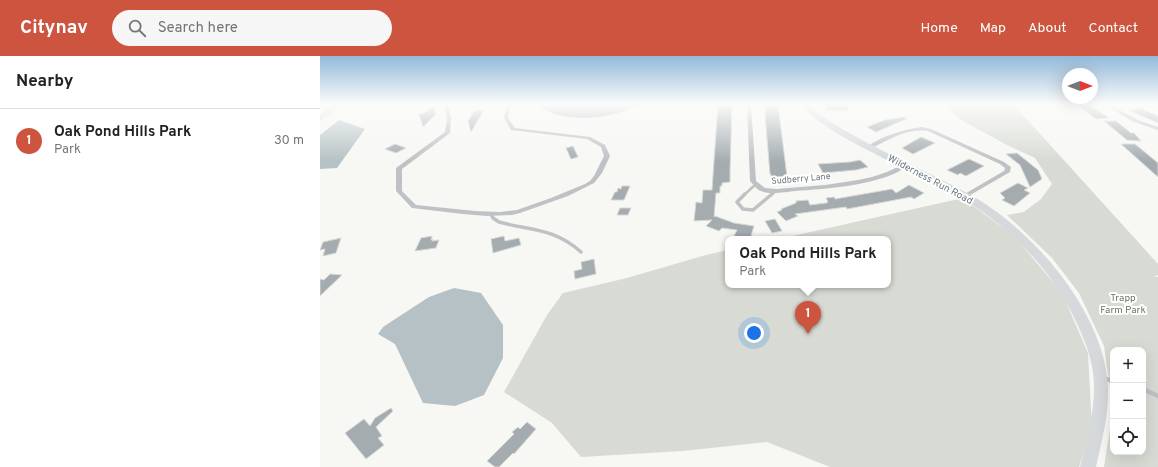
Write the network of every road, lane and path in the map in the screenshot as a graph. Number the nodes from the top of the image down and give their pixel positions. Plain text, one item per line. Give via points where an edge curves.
1 (448, 123) edge
2 (509, 123) edge
3 (750, 123) edge
4 (827, 123) edge
5 (1142, 123) edge
6 (1158, 129) edge
7 (870, 147) junction
8 (904, 166) junction
9 (756, 184) junction
10 (776, 192) junction
11 (965, 196) junction
12 (491, 214) junction
13 (581, 252) dead end
14 (1100, 377) junction
15 (1110, 380) edge
16 (1146, 390) edge
17 (1158, 396) edge
18 (1088, 467) edge

1 - 12 street via 447,133 399,168 399,191 414,207
2 - 12 street via 513,129 588,138 603,146 607,156 591,183 558,198 513,213
3 - 9 street via 752,181
4 - 7 street, Wilderness Run Road
5 - 6 street
7 - 8 street, Wilderness Run Road
7 - 11 street via 913,129 922,128 1008,167 1007,172
8 - 10 street, Sudberry Lane via 866,182
8 - 11 street, Wilderness Run Road
9 - 10 street, Sudberry Lane via 763,190
9 - 10 lane via 737,202 743,209 753,210
11 - 14 street, Wilderness Run Road via 1007,225 1042,258 1073,301 1095,349
12 - 13 lane via 502,223 553,233 565,238
14 - 15 lane
14 - 18 street, Wilderness Run Road via 1099,423
16 - 17 lane

